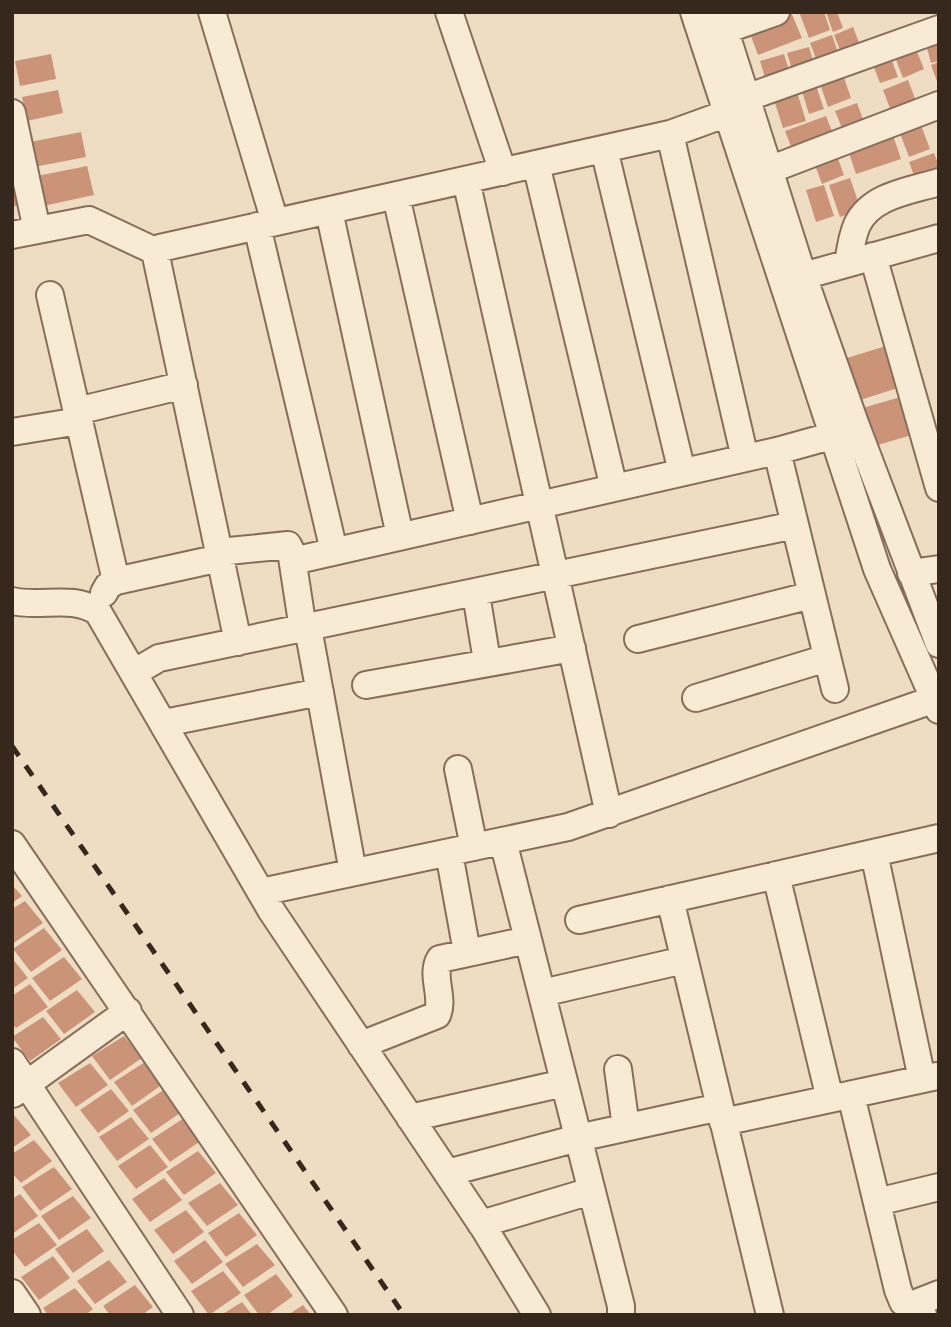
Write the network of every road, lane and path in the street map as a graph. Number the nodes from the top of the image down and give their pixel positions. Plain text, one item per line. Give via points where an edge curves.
1 (212, 12) edge
2 (449, 12) edge
3 (694, 12) edge
4 (776, 12) edge
5 (722, 21) edge
6 (939, 29) edge
7 (732, 103) junction
8 (939, 105) edge
9 (12, 113) edge
10 (670, 134) junction
11 (604, 149) junction
12 (536, 164) junction
13 (769, 170) junction
14 (503, 172) junction
15 (466, 180) junction
16 (939, 182) edge
17 (396, 196) junction
18 (329, 211) junction
19 (266, 224) junction
20 (24, 233) edge
21 (939, 238) edge
22 (157, 252) junction
23 (873, 256) junction
24 (848, 263) junction
25 (803, 276) junction
26 (50, 295) dead end
27 (184, 385) junction
28 (78, 416) junction
29 (12, 432) edge
30 (831, 436) junction
31 (777, 451) junction
32 (745, 458) junction
33 (682, 472) junction
34 (937, 477) edge
35 (614, 488) junction
36 (541, 505) junction
37 (470, 520) junction
38 (795, 526) junction
39 (400, 536) junction
40 (334, 551) junction
41 (219, 555) junction
42 (293, 561) junction
43 (939, 569) edge
44 (911, 573) junction
45 (556, 577) junction
46 (116, 581) junction
47 (475, 593) junction
48 (812, 595) junction
49 (12, 601) edge
50 (94, 609) junction
51 (305, 628) junction
52 (638, 639) dead end
53 (238, 642) junction
54 (939, 644) edge
55 (572, 648) junction
56 (827, 658) junction
57 (487, 662) junction
58 (135, 672) junction
59 (366, 685) dead end
60 (835, 689) dead end
61 (320, 692) junction
62 (936, 696) edge
63 (696, 698) dead end
64 (164, 723) junction
65 (458, 769) dead end
66 (609, 814) junction
67 (939, 838) edge
68 (503, 841) junction
69 (12, 844) edge
70 (461, 850) junction
71 (874, 853) junction
72 (353, 872) junction
73 (776, 875) junction
74 (261, 892) junction
75 (670, 900) junction
76 (579, 920) dead end
77 (528, 940) junction
78 (467, 952) junction
79 (684, 960) junction
80 (542, 993) junction
81 (128, 1011) junction
82 (361, 1045) junction
83 (12, 1062) edge
84 (618, 1069) dead end
85 (930, 1077) edge
86 (564, 1083) junction
87 (20, 1089) edge
88 (840, 1097) junction
89 (722, 1114) junction
90 (410, 1118) junction
91 (626, 1127) junction
92 (578, 1138) junction
93 (447, 1173) junction
94 (939, 1187) edge
95 (591, 1191) junction
96 (877, 1202) junction
97 (481, 1224) junction
98 (12, 1293) edge
99 (939, 1294) edge
100 (917, 1310) edge
101 (27, 1315) edge
102 (180, 1315) edge
103 (334, 1315) edge
104 (537, 1315) edge
105 (621, 1315) edge
106 (770, 1315) edge

1 - 19 street
2 - 14 street
3 - 7 street
4 - 5 street
5 - 7 street
6 - 7 street
7 - 10 street
7 - 13 street
7 - 30 street
8 - 13 street
9 - 20 street
10 - 11 street
10 - 32 street
11 - 12 street
11 - 33 street
12 - 14 street
12 - 35 street
13 - 25 street
14 - 15 street
15 - 17 street
15 - 36 street
16 - 24 street via 881,200 865,213 856,226
17 - 18 street
17 - 37 street
18 - 19 street
18 - 39 street
19 - 22 street via 165,246
19 - 40 street
20 - 22 street via 89,220
21 - 23 street
22 - 27 street
23 - 24 street
23 - 34 street
24 - 25 street
25 - 44 street
26 - 28 street
27 - 28 street
27 - 41 street
28 - 29 street
28 - 46 street
30 - 31 street
30 - 62 street via 877,569
31 - 32 street
31 - 38 street
32 - 33 street
33 - 35 street
35 - 36 street
36 - 37 street
36 - 45 street
37 - 39 street
38 - 45 street
38 - 48 street
39 - 40 street
40 - 42 street
41 - 42 street via 284,544
41 - 46 street
41 - 53 street
42 - 51 street
43 - 44 street
44 - 54 street
45 - 47 street
45 - 55 street
46 - 50 street
47 - 51 street
47 - 57 street
48 - 52 street
48 - 56 street
49 - 50 street via 76,602
50 - 58 street
51 - 53 street
51 - 61 street
53 - 58 street via 159,658
55 - 57 street
55 - 66 street
56 - 60 street
56 - 63 street
57 - 59 street
58 - 64 street
61 - 64 street
61 - 72 street
62 - 66 street
64 - 74 street
65 - 70 street
66 - 68 street
67 - 71 street
68 - 70 street
68 - 77 street
69 - 81 street
70 - 72 street
70 - 78 street
71 - 73 street
71 - 85 street
72 - 74 street
73 - 75 street
73 - 88 street
74 - 82 street
75 - 76 street
75 - 79 street
77 - 78 street
77 - 80 street
78 - 82 street via 437,962 437,1015
79 - 80 street
79 - 89 street
80 - 86 street
81 - 87 street
81 - 103 street
82 - 90 street
83 - 87 street
84 - 91 street
85 - 88 street
86 - 90 street
86 - 92 street
87 - 102 street
88 - 89 street
88 - 96 street
89 - 91 street
89 - 106 street
90 - 93 street
91 - 92 street
92 - 93 street
92 - 95 street
93 - 97 street
94 - 96 street
95 - 97 street
95 - 105 street
96 - 100 street via 898,1290 903,1302
97 - 104 street
98 - 101 street
99 - 100 street

